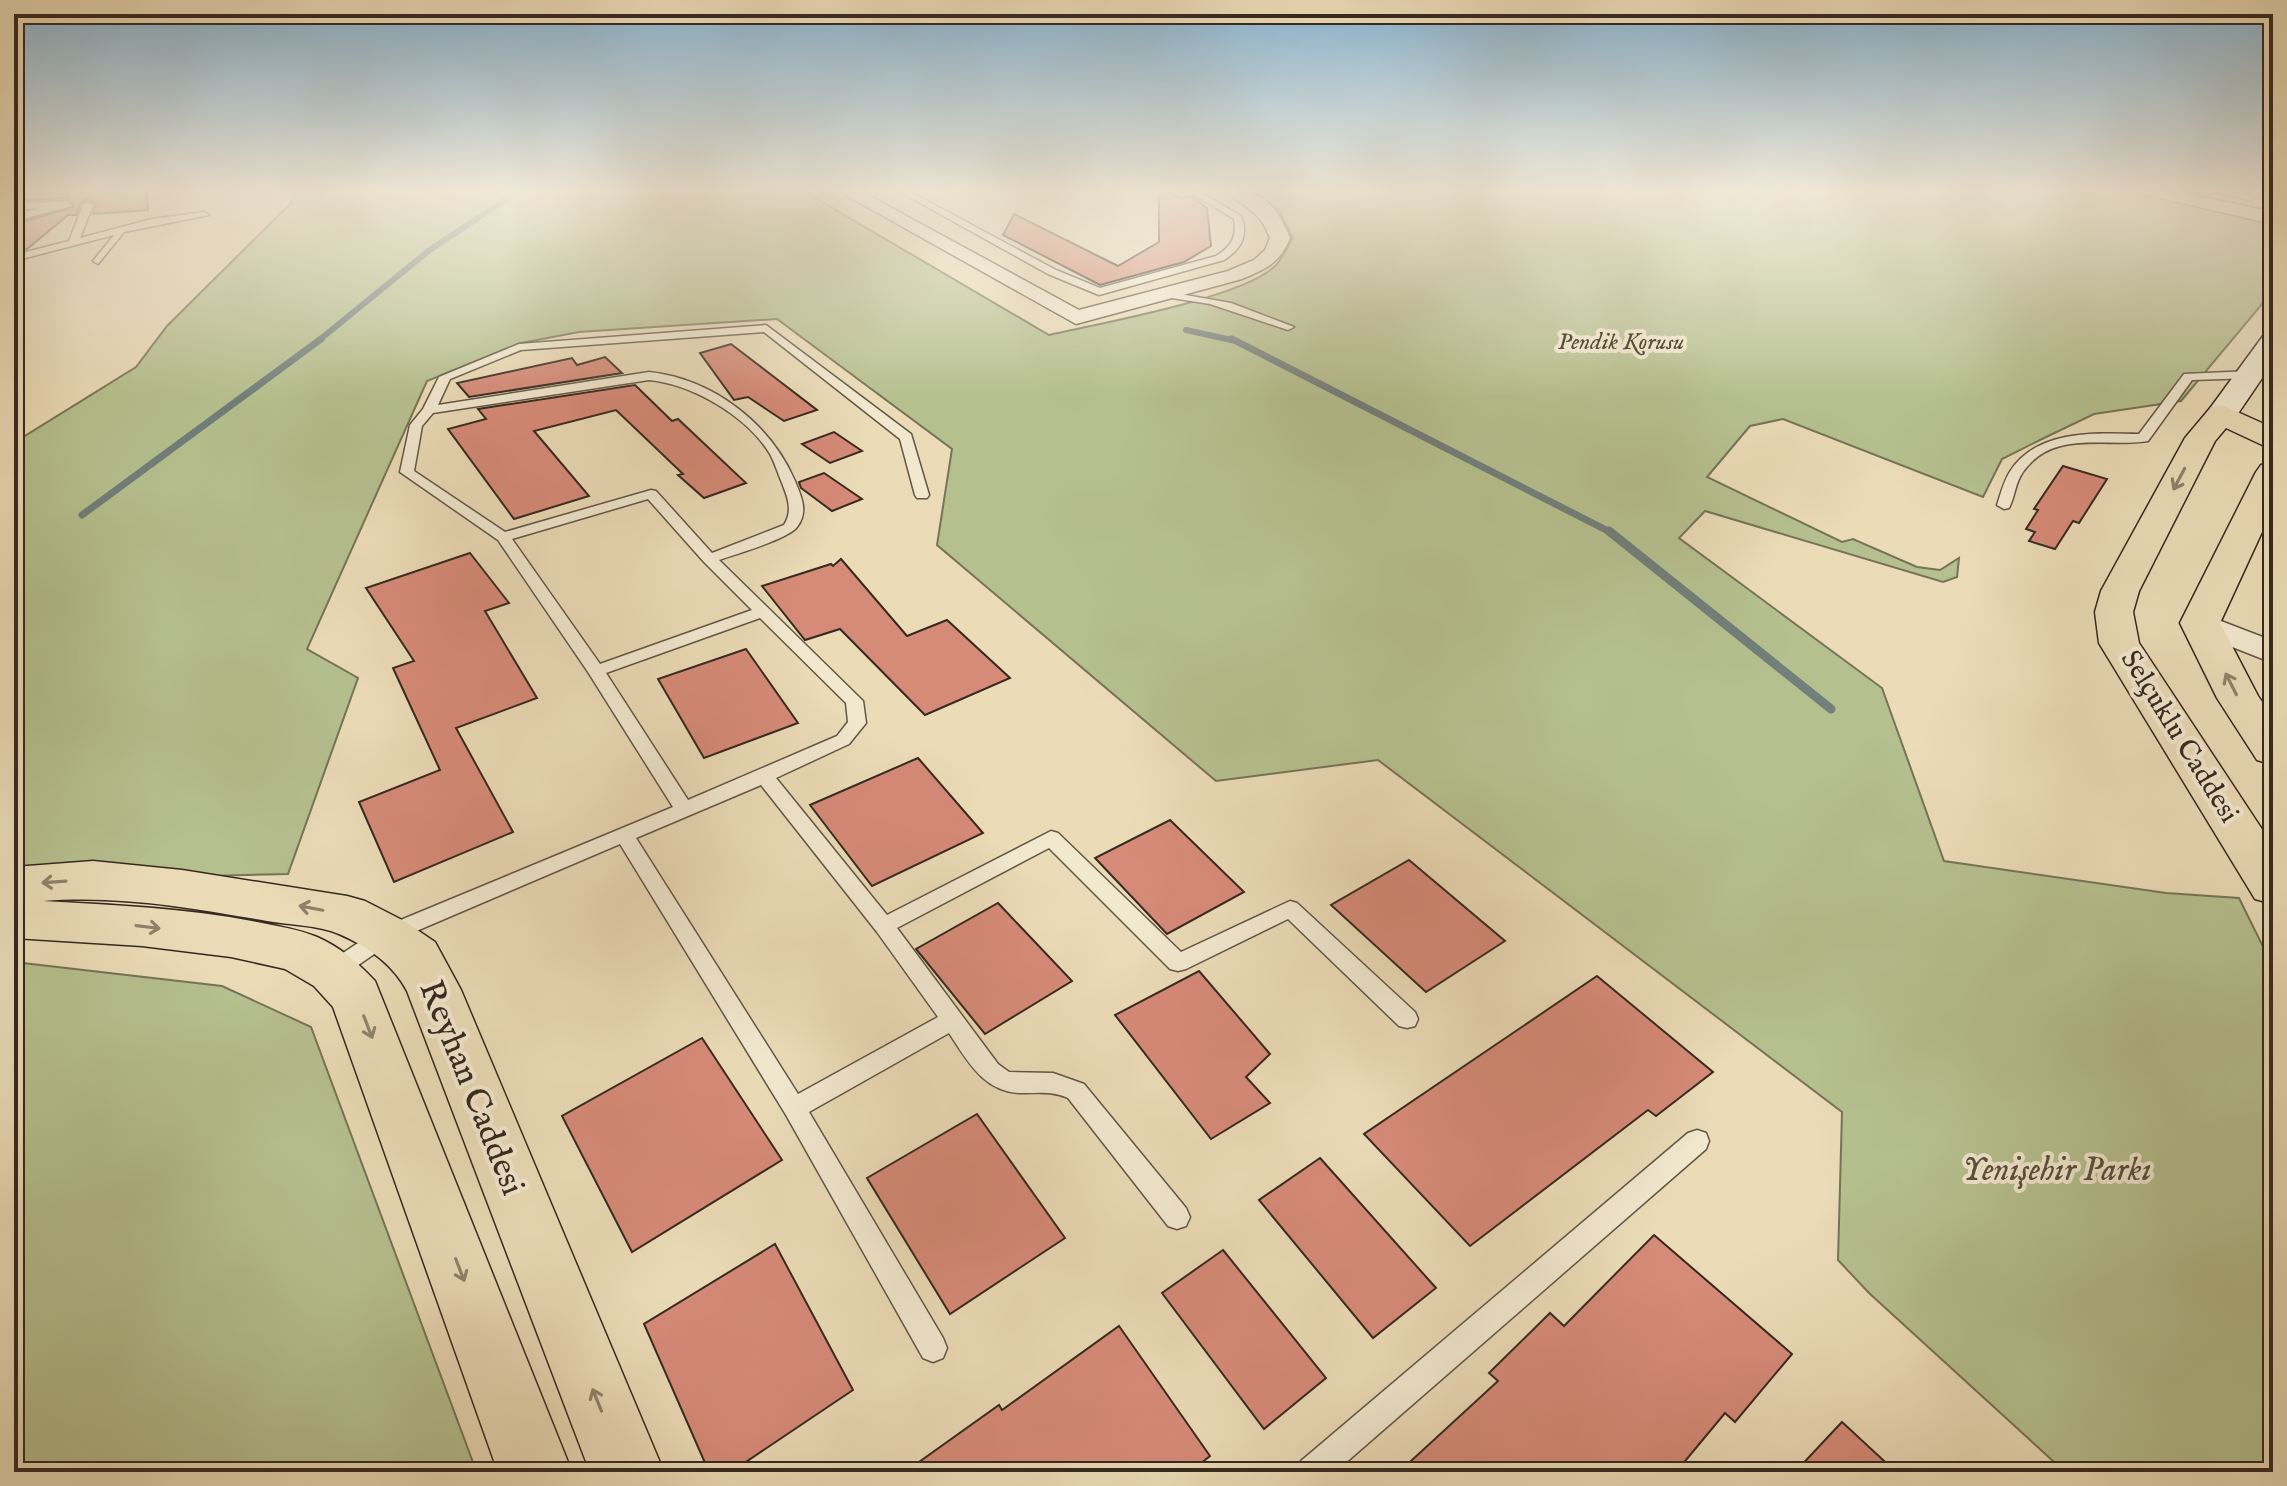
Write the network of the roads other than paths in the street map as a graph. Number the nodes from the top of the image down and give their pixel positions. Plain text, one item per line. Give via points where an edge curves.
1 (100, 258) edge
2 (970, 258) edge
3 (1027, 258) edge
4 (1219, 258) edge
5 (1268, 258) edge
6 (98, 261) dead end
7 (1222, 278) junction
8 (1163, 294) junction
9 (2273, 342) edge
10 (2250, 375) junction
11 (429, 410) junction
12 (2222, 414) junction
13 (2273, 423) edge
14 (2273, 440) edge
15 (2272, 480) edge
16 (922, 495) dead end
17 (2004, 505) dead end
18 (503, 537) junction
19 (709, 559) junction
20 (763, 612) junction
21 (2200, 623) junction
22 (2273, 653) edge
23 (596, 671) junction
24 (2273, 750) edge
25 (764, 776) junction
26 (684, 809) junction
27 (624, 835) junction
28 (14, 885) edge
29 (2273, 886) edge
30 (14, 919) edge
31 (884, 926) junction
32 (386, 935) junction
33 (333, 971) junction
34 (1407, 1019) dead end
35 (953, 1020) junction
36 (794, 1108) junction
37 (1697, 1141) dead end
38 (1177, 1217) dead end
39 (933, 1348) dead end
40 (535, 1472) edge
41 (627, 1472) edge
42 (1312, 1472) edge

1 - 6 lane
2 - 8 street via 1076,317
3 - 4 lane via 1099,292
5 - 7 street
7 - 8 street
7 - 8 lane via 1228,290 1288,327 1227,303
9 - 10 main road, Selçuklu Caddesi
10 - 12 main road, Selçuklu Caddesi
10 - 17 lane via 2188,377 2143,438 2070,437 2038,453 2017,471
11 - 16 lane via 445,377 519,347 766,328 906,437
11 - 18 lane via 416,425 407,472
11 - 19 lane via 649,376 695,387 771,446 797,511 789,528
12 - 13 main road
12 - 14 main road
12 -> 29 main road, Selçuklu Caddesi via 2201,438 2120,591 2114,612 2119,643
15 - 21 main road
18 - 19 lane via 651,494
18 - 23 lane
19 - 20 lane
20 - 23 lane
20 - 25 lane via 854,701 857,723 843,740
21 - 22 street
24 -> 21 main road via 2238,698
23 - 26 lane
25 - 26 lane
25 - 31 lane
26 - 27 lane
27 - 32 lane
27 - 36 lane
32 -> 28 main road, Reyhan Caddesi via 347,915 182,888 93,879
30 -> 33 main road via 231,937 298,951
31 - 34 lane via 1051,838 1178,963 1290,909
31 - 35 lane
32 - 33 lane
41 -> 32 main road, Reyhan Caddesi via 434,990 416,957
33 -> 40 main road via 356,996
35 - 36 lane
35 - 38 lane via 997,1077 1015,1083 1055,1081 1076,1091
36 - 39 lane
37 - 42 lane

